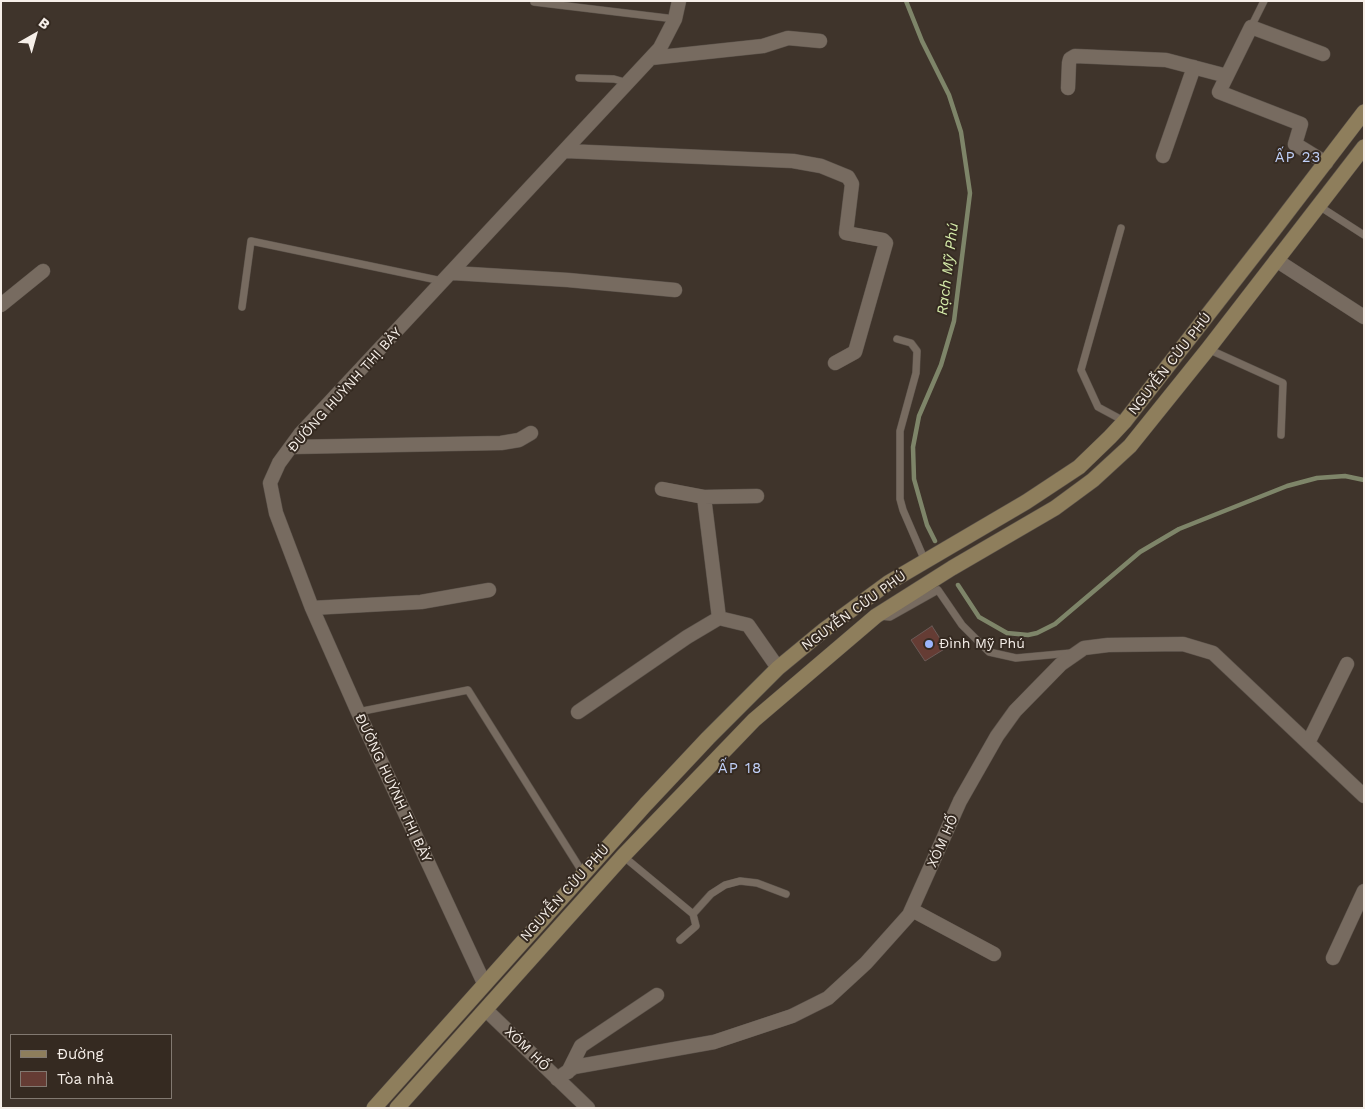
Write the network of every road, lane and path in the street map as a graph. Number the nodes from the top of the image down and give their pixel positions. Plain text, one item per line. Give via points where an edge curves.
1 (679, 1) edge
2 (1264, 1) edge
3 (534, 2) edge
4 (675, 19) junction
5 (1251, 27) junction
6 (820, 41) dead end
7 (1323, 54) dead end
8 (651, 58) junction
9 (1194, 67) junction
10 (1227, 76) junction
11 (579, 78) dead end
12 (628, 83) junction
13 (1068, 88) dead end
14 (1364, 112) edge
15 (1364, 147) edge
16 (566, 151) junction
17 (1163, 156) dead end
18 (1326, 163) junction
19 (1319, 206) junction
20 (1121, 228) dead end
21 (1364, 235) edge
22 (1276, 260) junction
23 (43, 272) dead end
24 (449, 277) junction
25 (675, 290) dead end
26 (1, 305) edge
27 (242, 307) dead end
28 (1364, 317) edge
29 (897, 339) dead end
30 (1208, 349) junction
31 (835, 363) dead end
32 (1125, 421) junction
33 (531, 433) dead end
34 (1281, 435) dead end
35 (291, 447) junction
36 (662, 489) dead end
37 (756, 496) dead end
38 (704, 497) junction
39 (925, 562) junction
40 (489, 590) dead end
41 (312, 608) junction
42 (876, 616) junction
43 (719, 618) junction
44 (1075, 653) junction
45 (1347, 664) dead end
46 (778, 668) junction
47 (358, 712) junction
48 (578, 712) dead end
49 (1308, 742) junction
50 (1364, 796) edge
51 (623, 856) junction
52 (583, 873) junction
53 (1364, 891) edge
54 (786, 894) dead end
55 (912, 910) junction
56 (693, 914) junction
57 (680, 940) dead end
58 (994, 954) dead end
59 (1333, 958) dead end
60 (484, 983) junction
61 (657, 995) dead end
62 (486, 1010) junction
63 (562, 1075) junction
64 (374, 1108) edge
65 (397, 1108) edge
66 (588, 1108) edge

1 - 4 street, ĐƯỜNG HUỲNH THỊ BẢY
2 - 5 lane
3 - 4 lane
4 - 8 street, ĐƯỜNG HUỲNH THỊ BẢY via 669,35
5 - 7 street
5 - 10 street
6 - 8 street via 788,38 762,46
8 - 12 street, ĐƯỜNG HUỲNH THỊ BẢY
9 - 10 street
9 - 13 street via 1166,60 1075,56 1070,58
9 - 17 street
10 - 18 street via 1219,92 1301,124 1295,144
11 - 12 lane via 614,79
12 - 16 street, ĐƯỜNG HUỲNH THỊ BẢY
14 - 18 main road, NGUYỄN CỬU PHÚ
15 - 19 main road, NGUYỄN CỬU PHÚ
16 - 24 street, ĐƯỜNG HUỲNH THỊ BẢY
16 - 31 street via 793,161 821,166 848,177 852,184 846,233 886,243 855,352
18 - 32 main road, NGUYỄN CỬU PHÚ
19 - 21 lane
19 - 22 main road, NGUYỄN CỬU PHÚ
20 - 32 lane via 1081,370 1098,406
22 - 28 street
22 - 30 main road, NGUYỄN CỬU PHÚ
23 - 26 street
24 - 25 street via 568,280
24 - 27 lane via 251,241
24 - 35 street, ĐƯỜNG HUỲNH THỊ BẢY
29 - 39 lane via 911,343 917,352 916,373 900,432 900,499
30 - 34 lane via 1283,383
30 - 42 main road, NGUYỄN CỬU PHÚ via 1130,446 1093,480 1055,508
32 - 39 main road, NGUYỄN CỬU PHÚ via 1079,467
33 - 35 street via 519,440 501,443
35 - 41 street, ĐƯỜNG HUỲNH THỊ BẢY via 270,483 276,513
36 - 38 street
37 - 38 street
38 - 43 street
39 - 46 main road, NGUYỄN CỬU PHÚ via 880,589
40 - 41 street via 421,602
41 - 47 street, ĐƯỜNG HUỲNH THỊ BẢY
42 - 44 lane via 890,617 938,590 962,625 989,652 1016,658
42 - 51 main road, NGUYỄN CỬU PHÚ via 754,720
43 - 46 street via 748,624
43 - 48 street
44 - 49 street, XÓM HỐ via 1089,647 1108,645 1173,644 1213,653
44 - 55 street, XÓM HỐ via 1015,711 997,736 960,801
45 - 49 street
46 - 52 main road, NGUYỄN CỬU PHÚ
47 - 52 lane via 468,690
47 - 60 street, ĐƯỜNG HUỲNH THỊ BẢY
49 - 50 street, XÓM HỐ
51 - 56 lane
51 - 62 main road, NGUYỄN CỬU PHÚ
52 - 60 main road, NGUYỄN CỬU PHÚ
53 - 59 street
54 - 56 lane via 757,883 740,881 711,894
55 - 58 street
55 - 63 street, XÓM HỐ via 866,963 828,998 792,1016 714,1042 574,1067
56 - 57 lane via 696,926
60 - 62 main road
60 - 64 main road, NGUYỄN CỬU PHÚ
61 - 63 street via 581,1046
62 - 63 street, XÓM HỐ
62 - 65 main road, NGUYỄN CỬU PHÚ
63 - 66 street

